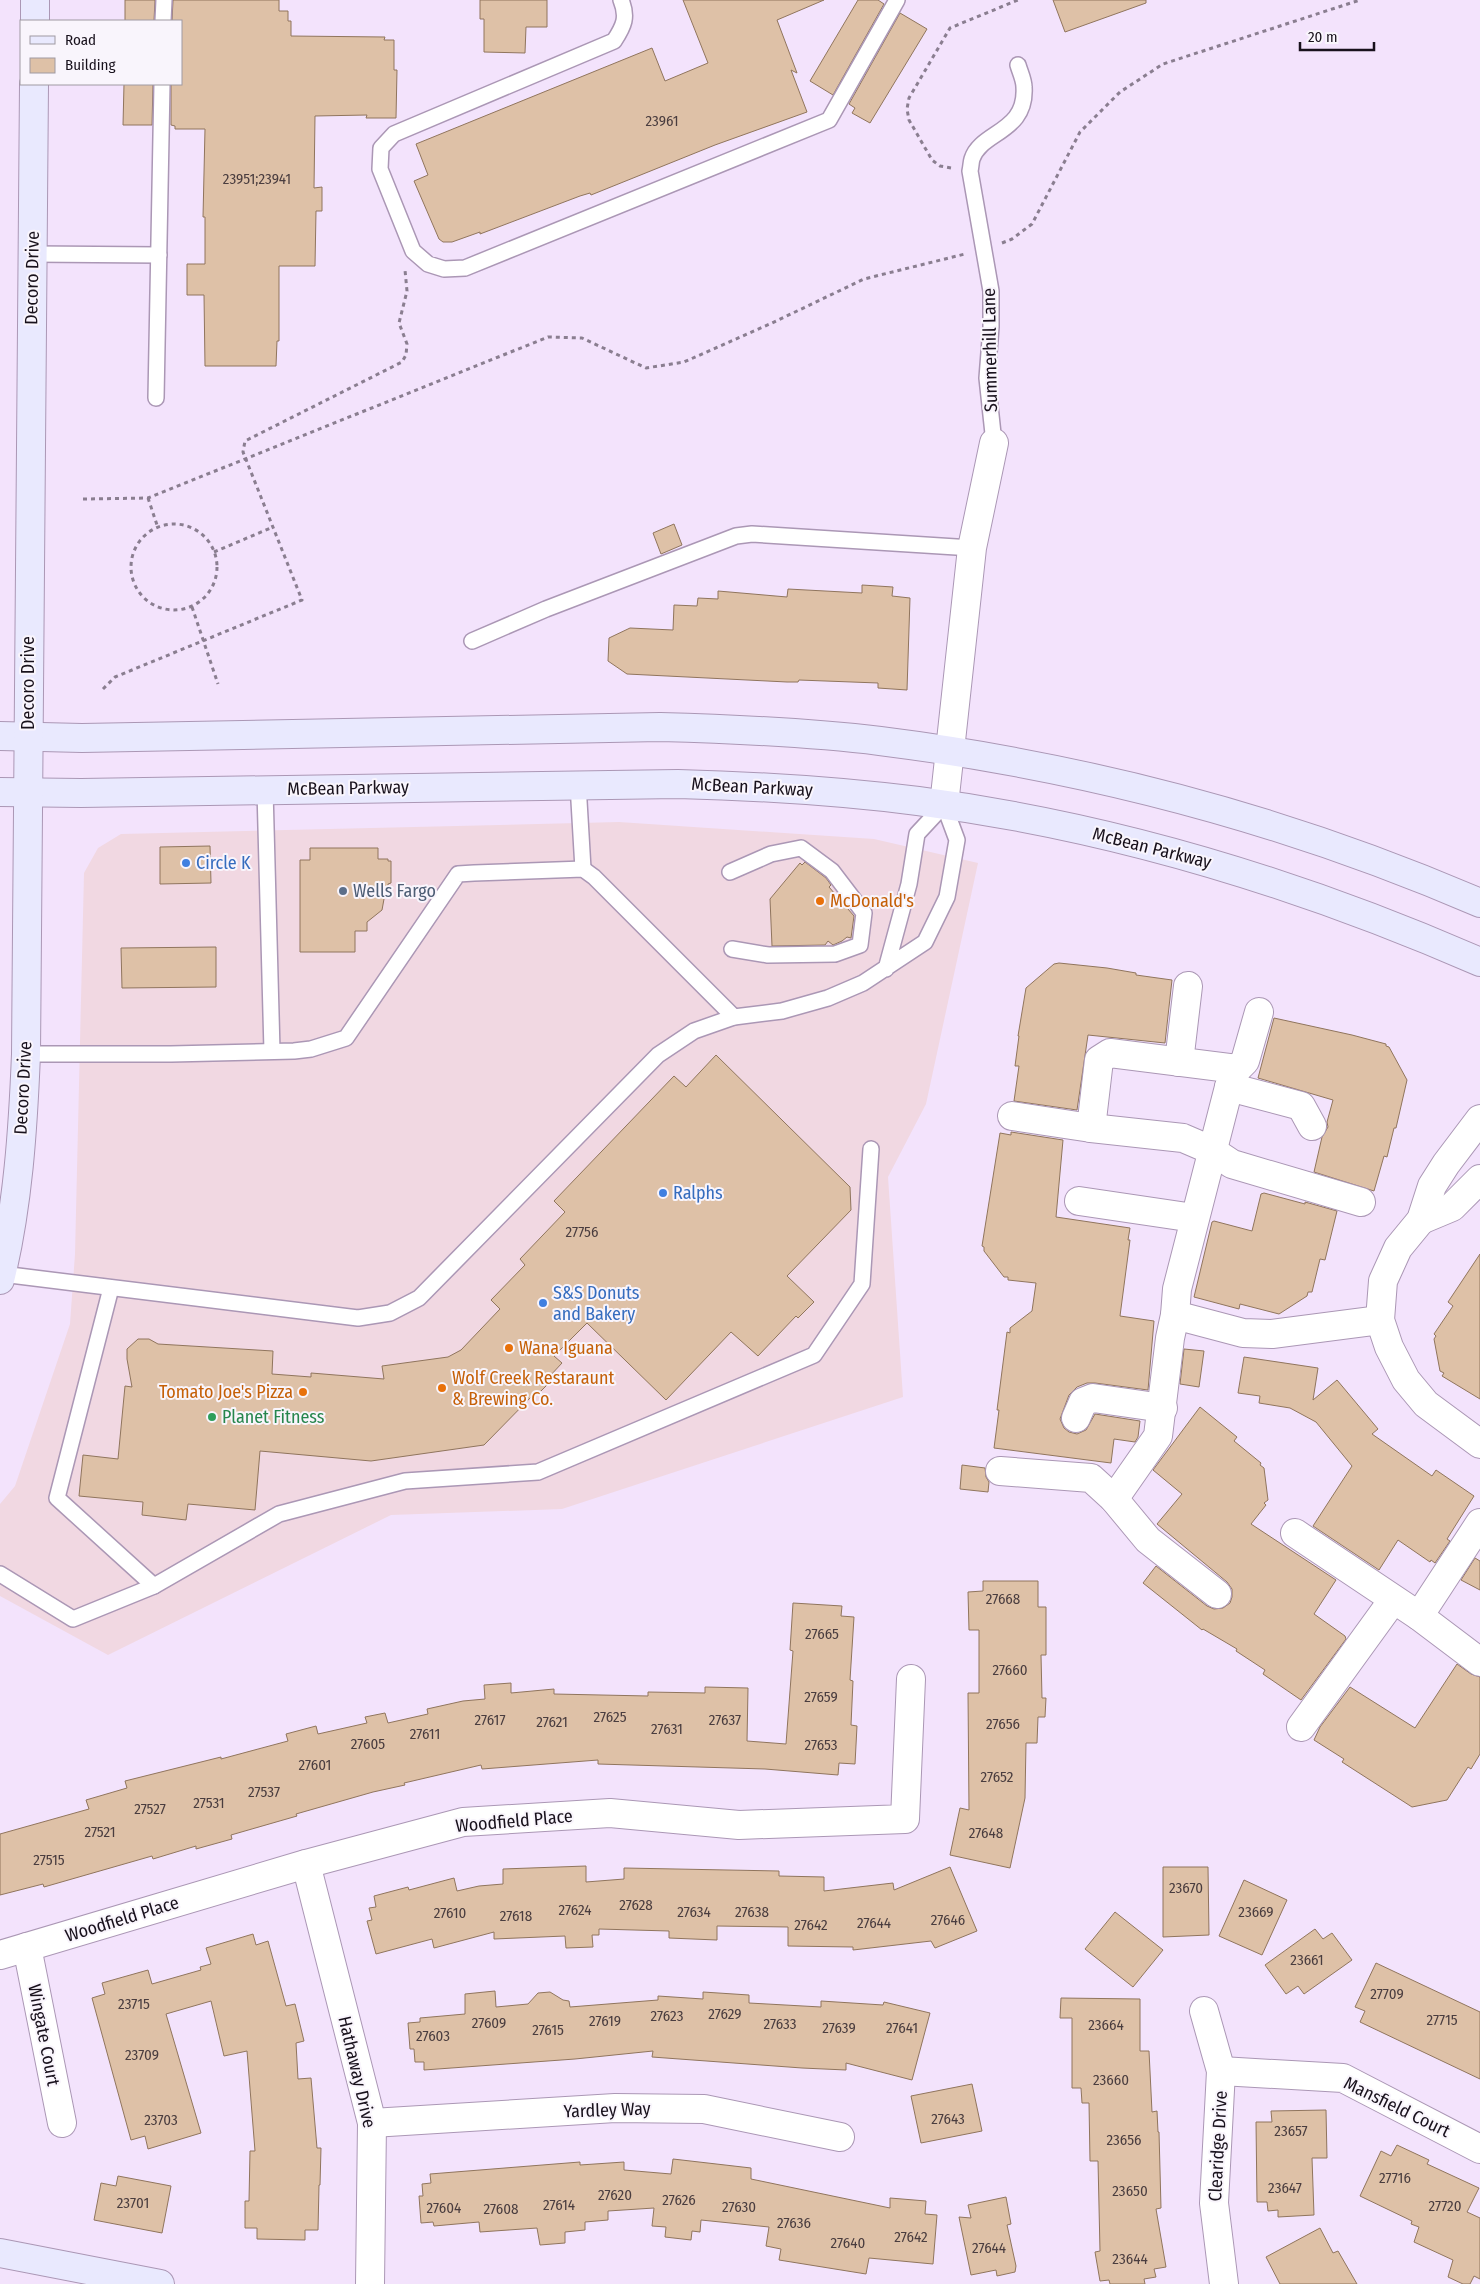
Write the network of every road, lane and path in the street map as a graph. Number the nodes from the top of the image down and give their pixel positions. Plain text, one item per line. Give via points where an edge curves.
1 (35, 0) edge
2 (164, 0) edge
3 (621, 0) edge
4 (897, 0) edge
5 (1018, 0) edge
6 (1360, 0) edge
7 (35, 20) edge
8 (163, 20) edge
9 (1018, 65) dead end
10 (34, 85) edge
11 (162, 85) edge
12 (970, 171) junction
13 (984, 249) junction
14 (413, 251) junction
15 (32, 254) junction
16 (159, 255) junction
17 (156, 398) dead end
18 (994, 443) joint
19 (246, 461) junction
20 (148, 498) junction
21 (83, 499) dead end
22 (273, 527) junction
23 (158, 528) junction
24 (972, 548) junction
25 (214, 552) junction
26 (192, 607) junction
27 (205, 641) junction
28 (472, 641) dead end
29 (218, 684) dead end
30 (102, 689) dead end
31 (0, 736) edge
32 (28, 736) junction
33 (950, 750) junction
34 (578, 784) junction
35 (265, 790) junction
36 (0, 792) edge
37 (29, 792) junction
38 (944, 805) junction
39 (583, 869) junction
40 (730, 872) dead end
41 (1480, 903) edge
42 (732, 949) dead end
43 (1480, 962) edge
44 (886, 969) junction
45 (1188, 986) dead end
46 (1259, 1012) dead end
47 (734, 1017) junction
48 (272, 1051) junction
49 (26, 1054) junction
50 (1179, 1062) junction
51 (1233, 1078) junction
52 (1012, 1116) dead end
53 (1480, 1120) edge
54 (1312, 1126) dead end
55 (1091, 1128) junction
56 (871, 1149) dead end
57 (1212, 1150) junction
58 (1480, 1179) edge
59 (1079, 1201) dead end
60 (1360, 1202) dead end
61 (1194, 1218) junction
62 (1421, 1220) junction
63 (1, 1277) edge
64 (111, 1288) junction
65 (1175, 1315) junction
66 (1380, 1320) junction
67 (1163, 1408) junction
68 (1076, 1418) dead end
69 (1480, 1444) edge
70 (1000, 1471) dead end
71 (1114, 1500) junction
72 (1480, 1523) edge
73 (1294, 1533) dead end
74 (0, 1574) edge
75 (154, 1586) junction
76 (1217, 1594) dead end
77 (1393, 1600) junction
78 (1419, 1616) junction
79 (1480, 1662) edge
80 (911, 1679) dead end
81 (1301, 1727) dead end
82 (306, 1864) junction
83 (27, 1947) junction
84 (0, 1955) edge
85 (1204, 2010) dead end
86 (1221, 2071) junction
87 (372, 2122) junction
88 (62, 2123) dead end
89 (840, 2137) dead end
90 (1480, 2149) edge
91 (1, 2255) edge
92 (160, 2284) edge
93 (370, 2284) edge
94 (1224, 2284) edge

1 - 7 main road
2 - 8 lane
3 - 14 lane via 625,10 624,26 614,41 394,134 382,148 380,169
4 - 14 lane via 829,120 465,268 436,267
5 - 12 path via 950,28 909,98 909,120 932,160 940,166
6 - 13 path via 1163,64 1120,92 1080,132 1032,224 1012,239
9 - 12 lane via 1024,87 1022,107 1011,124 978,150
10 - 15 main road, Decoro Drive
11 - 16 lane
12 - 13 lane, Summerhill Lane
13 - 18 lane, Summerhill Lane via 991,290 987,378
13 - 19 path via 864,279 684,362 646,368 582,338 548,337
14 - 19 path via 405,268 407,291 400,323 407,344 402,362 245,441 243,452
15 - 16 lane
15 - 32 main road, Decoro Drive
16 - 17 lane
18 - 24 street, Summerhill Lane
19 - 20 path
19 - 22 path
20 - 21 path
20 - 23 path
22 - 25 path
22 - 27 path via 302,600
23 - 25 path via 171,524 197,531
23 - 26 path via 147,534 133,557 135,584 152,604 171,610
24 - 28 lane via 752,534 736,536
24 - 33 street, Summerhill Lane
25 - 26 path via 216,578 211,590
26 - 27 path
27 - 29 path
27 - 30 path via 115,677
31 - 32 main road
32 - 33 main road via 82,738 660,727 806,734
32 - 37 main road, Decoro Drive
33 - 38 street, Summerhill Lane
33 - 41 main road via 1098,778 1199,803 1360,855
34 - 35 main road, McBean Parkway
34 - 38 main road, McBean Parkway via 759,786
34 - 39 lane
35 - 37 main road, McBean Parkway
35 - 48 lane
36 - 37 main road, McBean Parkway
37 - 49 main road, Decoro Drive
38 - 43 main road, McBean Parkway via 1056,825 1198,859 1345,907
38 - 44 lane via 916,834 909,884
38 - 44 lane via 957,840 947,897 925,942
39 - 47 lane
39 - 48 lane via 458,874 346,1038 311,1049
40 - 42 lane via 771,854 801,848 832,871 864,914 860,945 835,954 768,955
44 - 47 lane via 828,998 782,1012
45 - 50 street
46 - 51 street via 1245,1061
47 - 64 lane via 694,1030 658,1055 419,1298 390,1313 358,1318
48 - 49 lane
49 - 63 main road, Decoro Drive via 16,1192
50 - 51 street
50 - 55 street via 1110,1053 1099,1060
51 - 54 street via 1300,1106
51 - 57 street
52 - 55 street
53 - 62 street via 1432,1186
55 - 57 street via 1183,1138
56 - 75 lane via 862,1284 814,1355 538,1472 405,1481 279,1514
57 - 60 street via 1232,1164
57 - 61 street
58 - 62 street via 1452,1207
59 - 61 street
61 - 65 street via 1176,1289
62 - 66 street via 1398,1248 1383,1281
63 - 64 lane
64 - 75 lane via 56,1498
65 - 66 street via 1243,1332 1272,1334
65 - 67 street
66 - 69 street via 1406,1380 1426,1404
67 - 68 street via 1093,1398 1083,1402
67 - 71 street via 1158,1436
70 - 71 street via 1091,1478
71 - 76 street via 1148,1540
72 - 78 street
73 - 77 street
74 - 75 lane via 74,1619
77 - 78 street
77 - 81 street
78 - 79 street
80 - 82 street, Woodfield Place via 905,1820 739,1825 610,1813 463,1822
82 - 83 street, Woodfield Place
82 - 87 street, Hathaway Drive
83 - 84 street, Woodfield Place
83 - 88 street, Wingate Court
85 - 86 street, Clearidge Drive
86 - 90 street, Mansfield Court via 1343,2078
86 - 94 street, Clearidge Drive via 1214,2202
87 - 89 street, Yardley Way via 615,2108 704,2109
87 - 93 street, Hathaway Drive
91 - 92 main road

